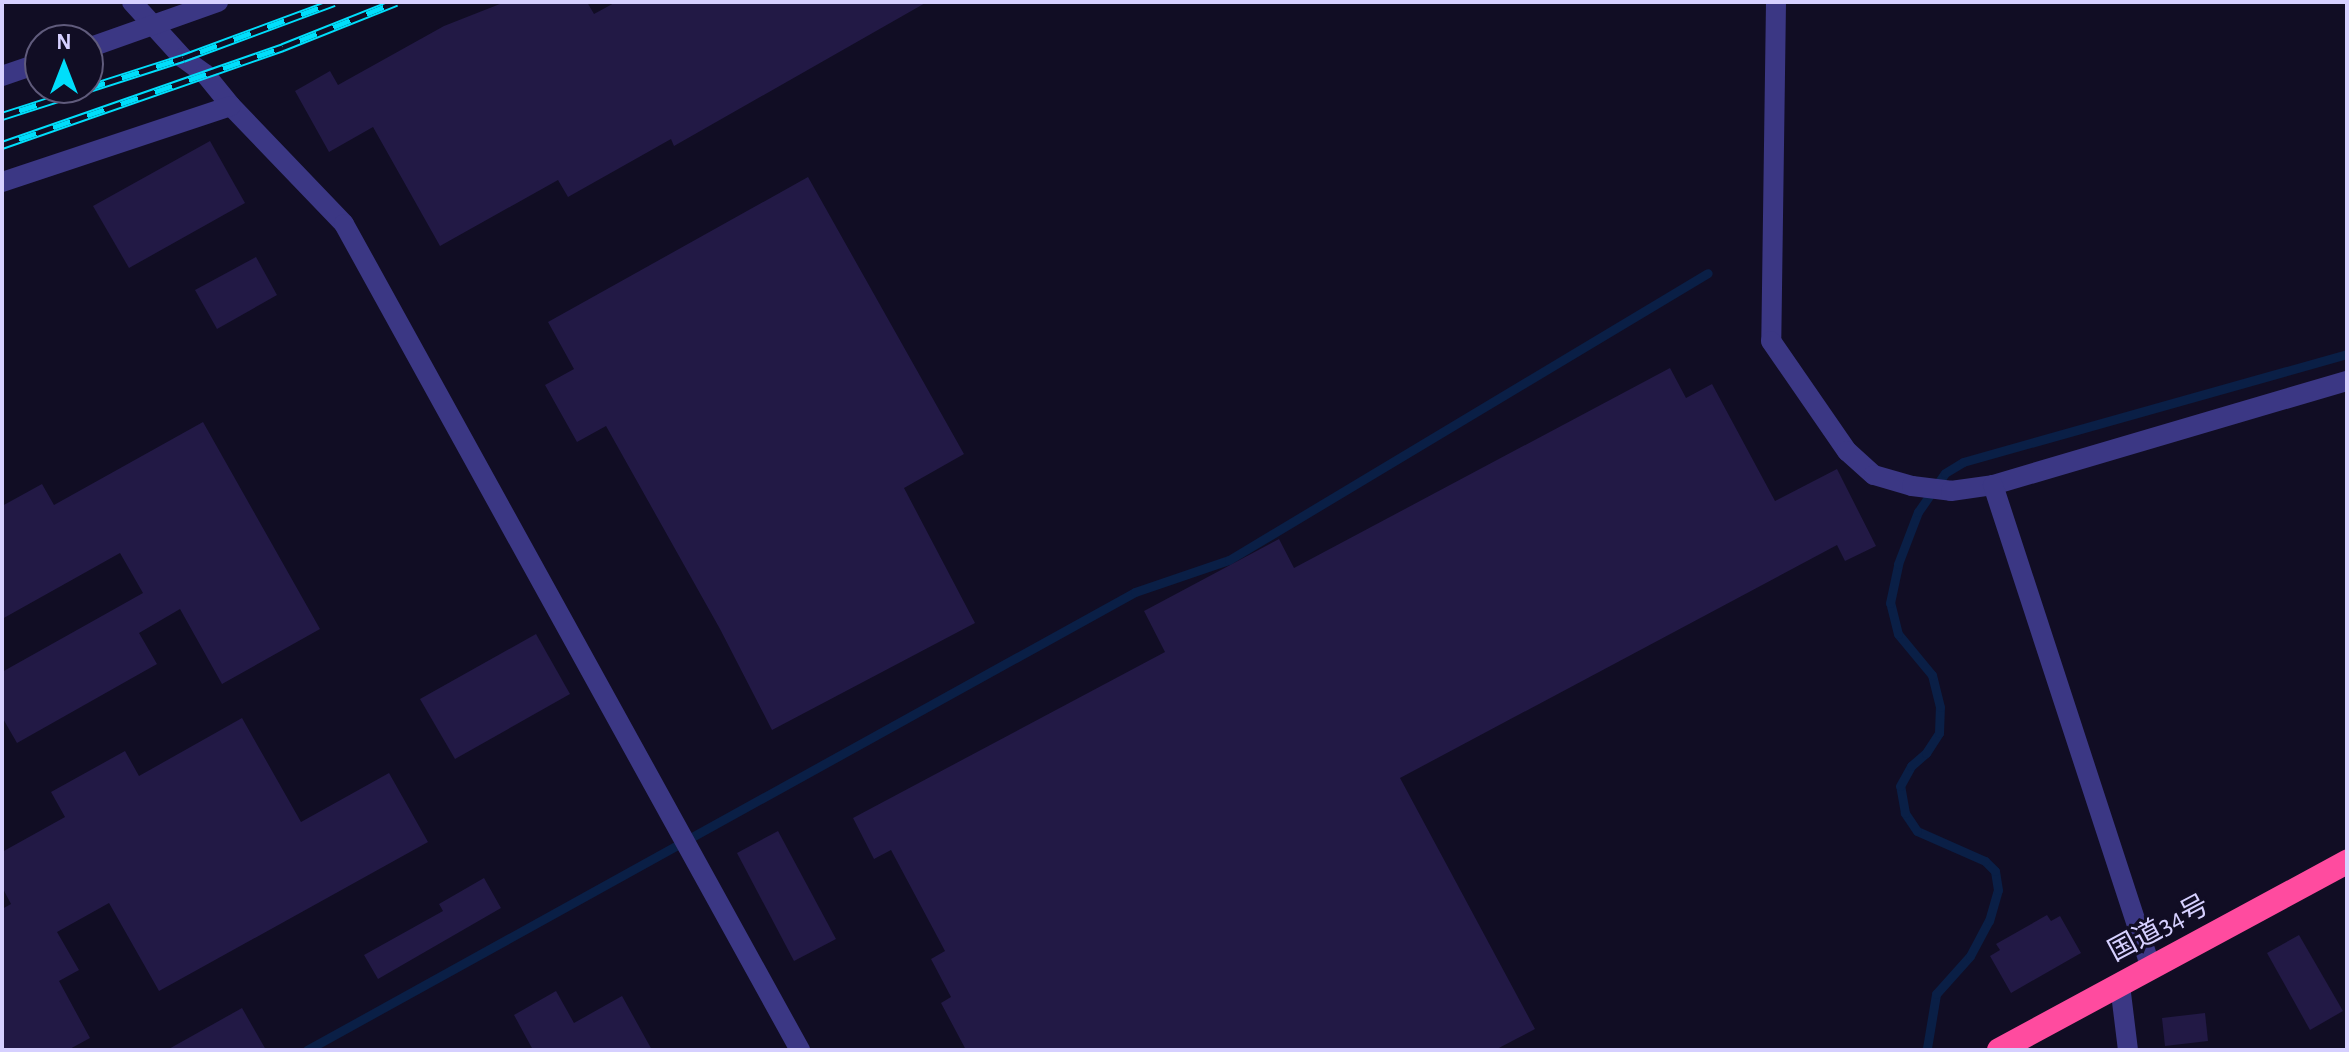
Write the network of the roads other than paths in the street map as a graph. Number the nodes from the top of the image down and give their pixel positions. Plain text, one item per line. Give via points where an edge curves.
1 (132, 2) edge
2 (218, 2) edge
3 (1776, 2) edge
4 (155, 26) junction
5 (104, 43) edge
6 (24, 68) edge
7 (2, 76) edge
8 (231, 106) junction
9 (2, 182) edge
10 (2347, 381) edge
11 (1993, 485) junction
12 (2347, 862) edge
13 (2151, 968) junction
14 (2120, 985) junction
15 (2007, 1048) edge
16 (800, 1050) edge
17 (2128, 1050) edge

1 - 4 street
2 - 4 street
3 - 11 street via 1771,341 1847,451 1874,475 1951,491
4 - 5 street
4 - 8 street
6 - 7 street
8 - 9 street
8 - 16 street via 344,224
10 - 11 street
11 - 13 street
12 - 13 highway, 国道34号
13 - 14 highway, 国道34号
14 - 15 highway, 国道34号
14 - 17 street

